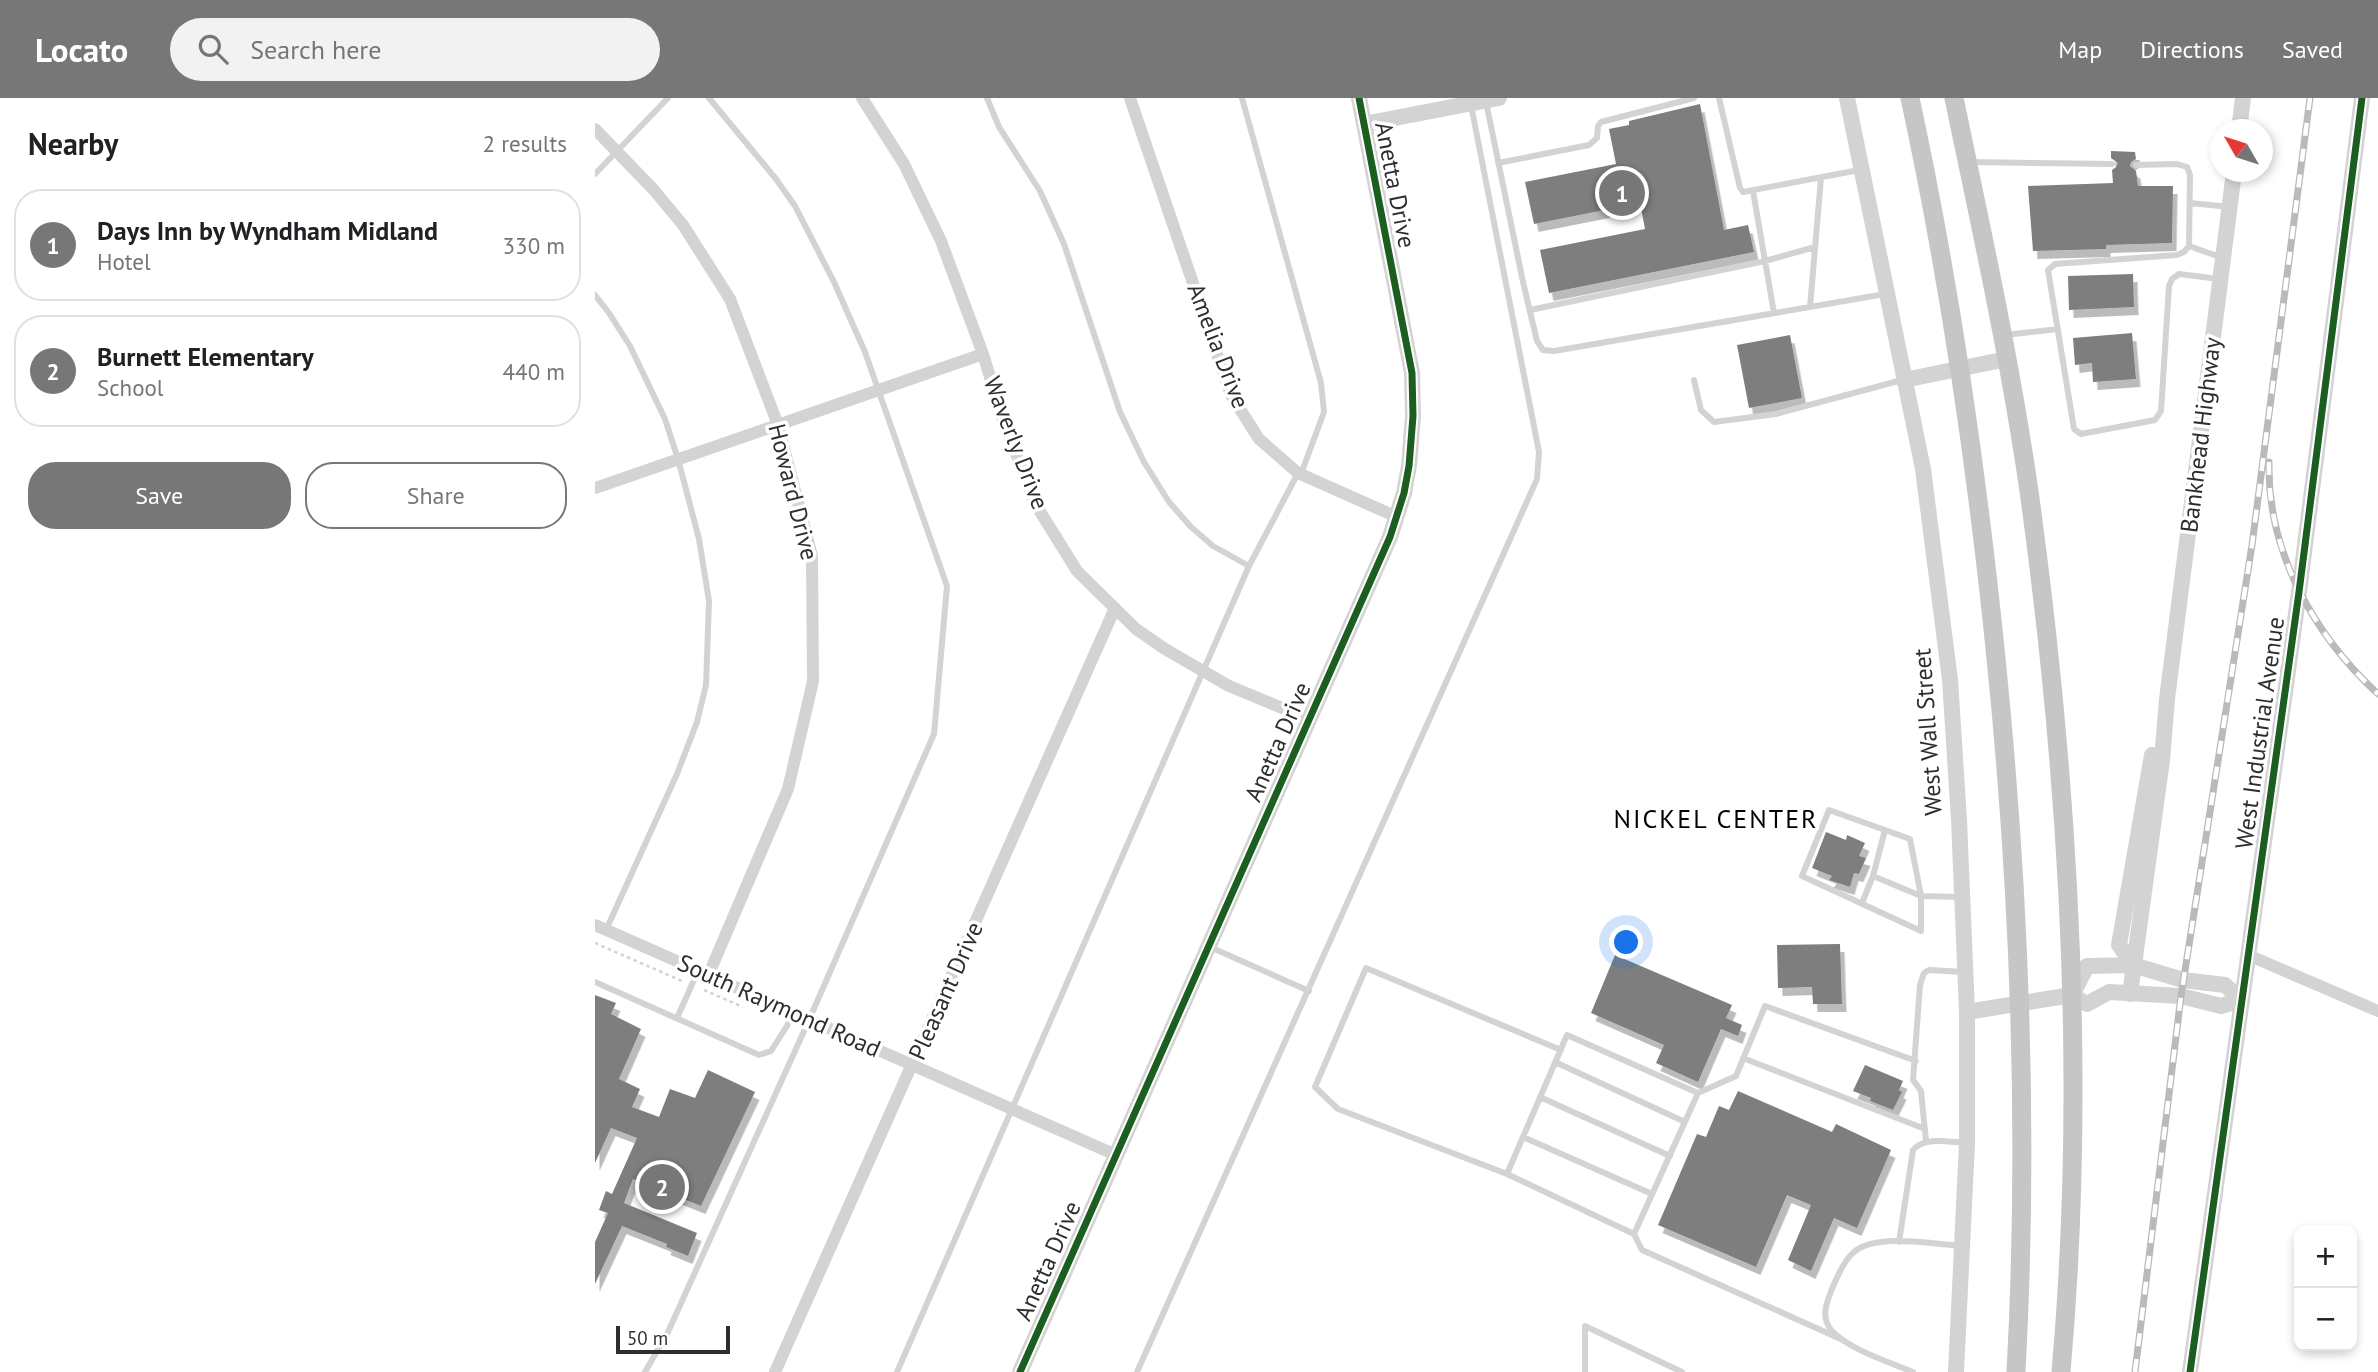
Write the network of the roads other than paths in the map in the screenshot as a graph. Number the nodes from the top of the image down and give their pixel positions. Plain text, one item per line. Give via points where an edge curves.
1 (668, 98) edge
2 (709, 98) edge
3 (862, 98) edge
4 (987, 98) edge
5 (1130, 98) edge
6 (1242, 98) edge
7 (1359, 98) edge
8 (1694, 98) edge
9 (1719, 98) edge
10 (1847, 98) edge
11 (1910, 98) edge
12 (1954, 98) edge
13 (2243, 98) edge
14 (2362, 98) edge
15 (1481, 100) edge
16 (2240, 119) edge
17 (1364, 124) junction
18 (595, 129) edge
19 (617, 151) junction
20 (1967, 162) junction
21 (1498, 163) junction
22 (2112, 164) dead end
23 (2136, 164) dead end
24 (1861, 170) junction
25 (595, 174) edge
26 (1821, 178) junction
27 (2233, 182) edge
28 (1753, 191) junction
29 (2190, 203) junction
30 (2230, 207) junction
31 (2189, 246) junction
32 (1815, 247) junction
33 (2223, 258) junction
34 (1765, 261) junction
35 (2220, 280) junction
36 (1887, 294) junction
37 (595, 295) edge
38 (1810, 307) junction
39 (1530, 310) junction
40 (1774, 313) junction
41 (2058, 329) junction
42 (2003, 336) junction
43 (983, 354) junction
44 (2007, 359) junction
45 (1961, 368) junction
46 (1694, 380) dead end
47 (1904, 380) junction
48 (878, 390) junction
49 (778, 425) junction
50 (678, 459) junction
51 (1300, 473) junction
52 (595, 488) edge
53 (1397, 517) junction
54 (1249, 566) junction
55 (1115, 608) junction
56 (1203, 671) junction
57 (1309, 719) junction
58 (1885, 830) junction
59 (1873, 876) junction
60 (1921, 895) junction
61 (1963, 898) junction
62 (1862, 903) junction
63 (601, 928) edge
64 (1208, 946) junction
65 (2248, 955) junction
66 (2133, 965) junction
67 (1966, 972) junction
68 (703, 973) junction
69 (595, 982) edge
70 (1309, 990) junction
71 (2130, 994) junction
72 (2071, 995) junction
73 (2241, 1000) junction
74 (2021, 1003) junction
75 (2378, 1011) edge
76 (792, 1012) junction
77 (1967, 1012) junction
78 (677, 1018) junction
79 (809, 1020) junction
80 (1560, 1050) junction
81 (1744, 1058) junction
82 (1916, 1061) junction
83 (1555, 1062) junction
84 (913, 1065) junction
85 (1698, 1093) junction
86 (1540, 1097) junction
87 (1013, 1109) junction
88 (1685, 1122) junction
89 (1925, 1129) junction
90 (1523, 1137) junction
91 (1926, 1141) junction
92 (1967, 1143) junction
93 (1116, 1155) junction
94 (1670, 1156) junction
95 (1507, 1174) junction
96 (1652, 1194) junction
97 (1634, 1234) junction
98 (1899, 1242) junction
99 (1962, 1246) junction
100 (1843, 1340) junction
101 (645, 1372) edge
102 (775, 1372) edge
103 (897, 1372) edge
104 (1020, 1372) edge
105 (1137, 1372) edge
106 (1585, 1372) edge
107 (1682, 1372) edge
108 (1913, 1372) edge
109 (1956, 1372) edge
110 (2016, 1372) edge
111 (2061, 1372) edge
112 (2190, 1372) edge

1 - 19 lane
2 - 48 lane via 795,206 834,282
3 - 43 street, Waverly Drive via 904,164 936,230
4 - 54 lane via 1064,244 1120,412 1144,462 1191,527
5 - 51 street, Amelia Drive via 1231,395 1259,439
6 - 51 lane via 1321,383 1324,412
7 - 17 street, Anetta Drive
8 - 21 lane via 1601,122 1597,138 1589,145
9 - 28 lane via 1740,188
10 - 24 street, West Wall Street
11 - 45 main road
12 - 20 main road
13 - 16 street
14 - 65 street, West Industrial Avenue
15 - 17 street
15 - 21 lane
15 - 70 lane via 1539,452 1537,479
17 - 53 street, Anetta Drive via 1412,373 1412,447
18 - 19 street, Howard Drive
19 - 25 lane
19 - 49 street, Howard Drive via 683,225 730,299
20 - 22 lane
20 - 42 main road
21 - 39 lane
23 - 29 lane via 2187,167
24 - 26 lane
24 - 36 street, West Wall Street
26 - 28 lane
26 - 32 lane
27 - 30 street, Bankhead Highway
28 - 34 lane
29 - 30 lane
29 - 31 lane
30 - 33 street, Bankhead Highway
31 - 33 lane
31 - 41 lane via 2176,255 2055,264 2048,270
32 - 34 lane
32 - 38 lane
33 - 35 street, Bankhead Highway
34 - 39 lane
34 - 40 lane
35 - 41 lane via 2179,274 2172,279 2161,411 2155,420 2081,434 2074,429
35 - 66 street, Bankhead Highway
36 - 38 lane
36 - 47 street, West Wall Street
37 - 50 lane via 630,346 665,419
38 - 40 lane
39 - 40 lane via 1537,341 1543,350 1553,351
41 - 42 lane
42 - 44 main road
43 - 48 street
43 - 55 street, Waverly Drive via 1036,505 1077,570
44 - 45 street
44 - 72 main road via 2029,491 2059,748
45 - 47 street
45 - 74 main road via 1983,526 2006,755
46 - 47 lane via 1700,410 1714,422 1776,414
47 - 61 street, West Wall Street via 1923,469 1950,680
48 - 49 street
48 - 79 lane via 947,586 934,734
49 - 50 street
49 - 68 street, Howard Drive via 812,556 813,681 788,789
50 - 52 street
50 - 63 lane via 699,538 709,601 706,685 677,774
51 - 53 street, Amelia Drive
51 - 54 lane
53 - 57 street, Anetta Drive
54 - 56 lane
55 - 56 street, Waverly Drive via 1136,629
55 - 84 street, Pleasant Drive
56 - 57 street, Waverly Drive via 1229,687
56 - 87 lane
57 - 64 street, Anetta Drive
58 - 59 lane
58 - 60 lane via 1910,839
58 - 62 lane via 1829,810 1802,876
59 - 60 lane
59 - 62 lane
60 - 61 lane
60 - 62 lane via 1921,931
61 - 67 street, West Wall Street
63 - 68 street, South Raymond Road
64 - 70 lane
64 - 93 street, Anetta Drive
65 - 73 street, West Industrial Avenue
65 - 75 street
66 - 71 street, Bankhead Highway
66 - 72 street via 2087,966
66 - 73 street via 2183,980 2225,985
67 - 77 street, West Wall Street
67 - 82 lane via 1924,973
68 - 76 street, South Raymond Road
68 - 78 lane
69 - 78 lane
70 - 105 lane
71 - 72 street via 2109,992 2087,1004
71 - 73 street via 2181,996 2221,1006
72 - 74 street
72 - 111 main road via 2071,1164
73 - 112 street, West Industrial Avenue
74 - 77 street
74 - 110 main road via 2023,1216
76 - 78 lane via 771,1051 759,1055
76 - 79 street, South Raymond Road
77 - 92 street, West Wall Street
79 - 84 street, South Raymond Road
79 - 101 lane via 668,1332
80 - 83 lane
80 - 85 lane via 1567,1035
80 - 95 lane via 1366,968 1315,1087 1338,1109
81 - 82 lane via 1765,1006
81 - 85 lane via 1736,1076
81 - 89 lane
82 - 89 lane via 1913,1080 1921,1091
83 - 86 lane
83 - 88 lane
84 - 87 street, South Raymond Road
84 - 102 street, Pleasant Drive
85 - 88 lane
86 - 90 lane
86 - 94 lane
87 - 93 street, South Raymond Road
87 - 103 lane
88 - 94 lane
89 - 91 lane
90 - 95 lane
90 - 96 lane
91 - 92 lane
91 - 98 lane via 1913,1150
92 - 99 street, West Wall Street
93 - 104 street, Anetta Drive
94 - 96 lane
95 - 97 lane
96 - 97 lane
97 - 100 lane via 1642,1250
98 - 99 lane
98 - 100 lane via 1868,1244 1845,1262 1824,1310 1832,1331
99 - 109 street, West Wall Street
100 - 108 lane
106 - 107 lane via 1585,1326

